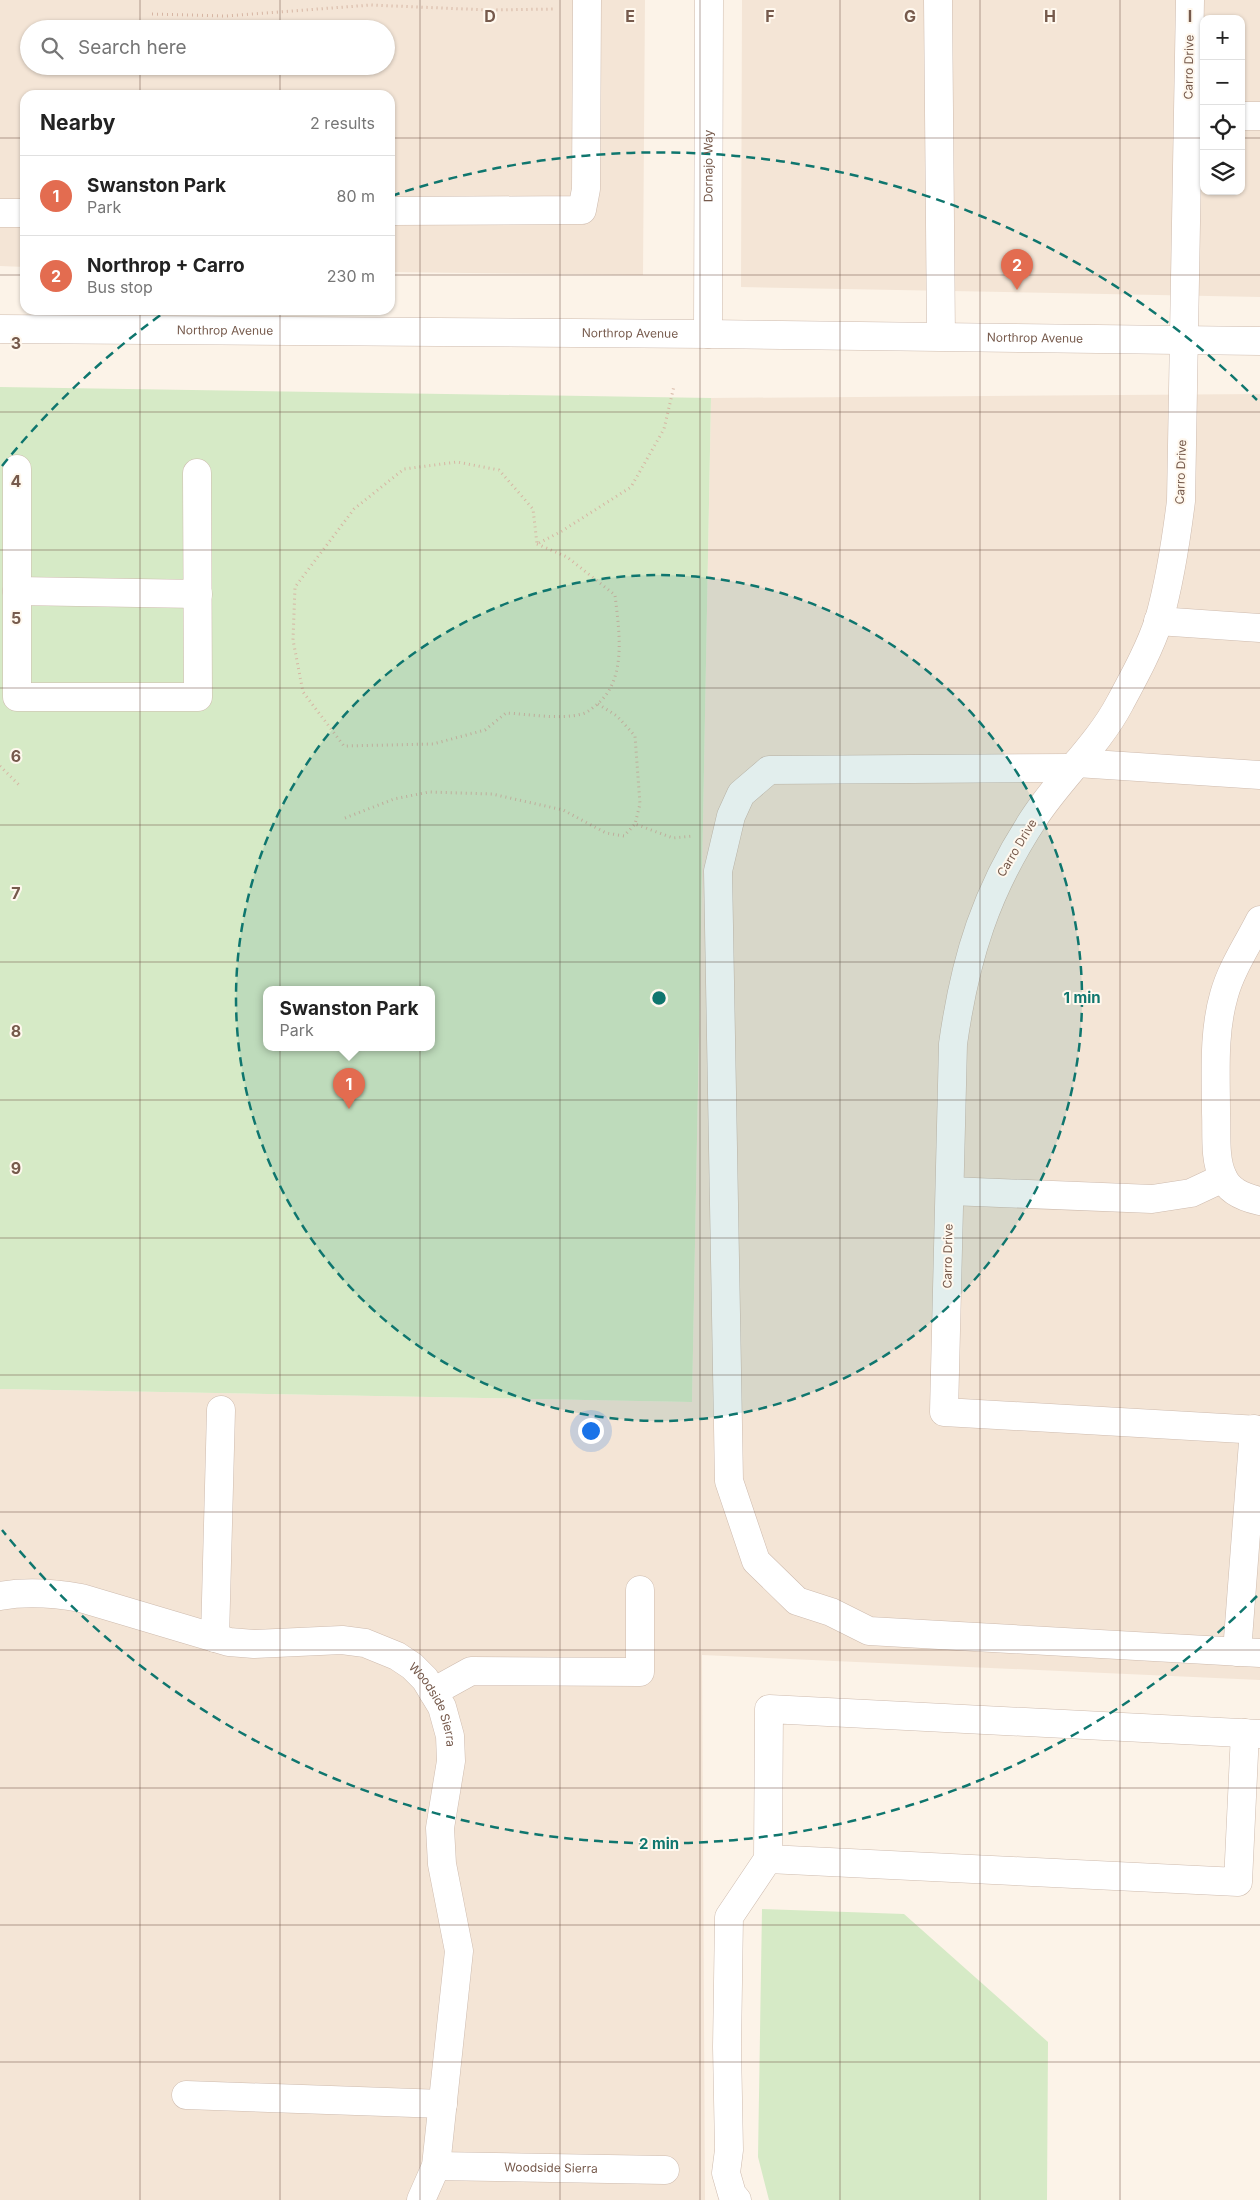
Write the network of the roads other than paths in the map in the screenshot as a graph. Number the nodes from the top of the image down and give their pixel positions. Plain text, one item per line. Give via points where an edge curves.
1 (709, 0) edge
2 (938, 0) edge
3 (1190, 0) edge
4 (587, 4) edge
5 (1196, 115) edge
6 (1245, 116) edge
7 (1260, 116) edge
8 (395, 211) edge
9 (0, 213) edge
10 (20, 213) edge
11 (68, 320) edge
12 (124, 320) edge
13 (0, 329) edge
14 (708, 334) junction
15 (941, 336) junction
16 (1183, 340) junction
17 (1260, 341) edge
18 (17, 469) dead end
19 (197, 473) dead end
20 (17, 591) junction
21 (198, 594) junction
22 (1158, 621) junction
23 (1260, 628) edge
24 (1074, 766) junction
25 (1260, 775) edge
26 (1260, 920) edge
27 (1223, 1178) junction
28 (950, 1191) junction
29 (1260, 1201) edge
30 (221, 1410) dead end
31 (1257, 1429) edge
32 (640, 1590) dead end
33 (0, 1596) edge
34 (215, 1638) junction
35 (1249, 1653) edge
36 (433, 1692) junction
37 (1253, 1734) edge
38 (1251, 1805) edge
39 (768, 1859) junction
40 (186, 2095) dead end
41 (443, 2104) junction
42 (436, 2166) junction
43 (665, 2170) dead end
44 (421, 2200) edge
45 (736, 2200) edge

1 - 14 street, Dornajo Way
2 - 15 street
3 - 5 street, Carro Drive
4 - 8 street via 586,189 582,210
5 - 16 street, Carro Drive
6 - 7 street
9 - 10 street
11 - 12 street, Northrop Avenue
11 - 13 street, Northrop Avenue
12 - 14 street, Northrop Avenue
14 - 15 street, Northrop Avenue
15 - 16 street, Northrop Avenue
16 - 17 street, Northrop Avenue
16 - 22 street, Carro Drive via 1181,501 1173,562
18 - 20 street
19 - 21 street
20 - 21 street
20 - 21 street via 17,697 198,697
22 - 23 street
22 - 24 street, Carro Drive via 1120,704
24 - 25 street
24 - 28 street, Carro Drive via 1034,817 998,880 971,948 953,1044
24 - 35 street via 769,770 741,794 731,816 718,870 729,1482 756,1561 797,1601 831,1612 869,1631
26 - 27 street via 1231,977 1219,1014 1217,1149
27 - 28 street via 1192,1193 1152,1199
27 - 29 street via 1238,1193
28 - 31 street, Carro Drive via 944,1412
30 - 34 street
31 - 35 street
32 - 36 street via 640,1672 472,1671
33 - 34 street, Woodside Sierra via 26,1592 73,1597
34 - 36 street, Woodside Sierra via 254,1644 342,1640 365,1643 412,1666
36 - 41 street, Woodside Sierra via 442,1707 450,1736 451,1761 440,1828 442,1864 459,1951
37 - 38 street
37 - 39 street via 769,1708
38 - 39 street via 1238,1882
39 - 45 street via 728,1918 729,2150 726,2173
40 - 41 street
41 - 42 street, Woodside Sierra
42 - 43 street, Woodside Sierra
42 - 44 street, Woodside Sierra

